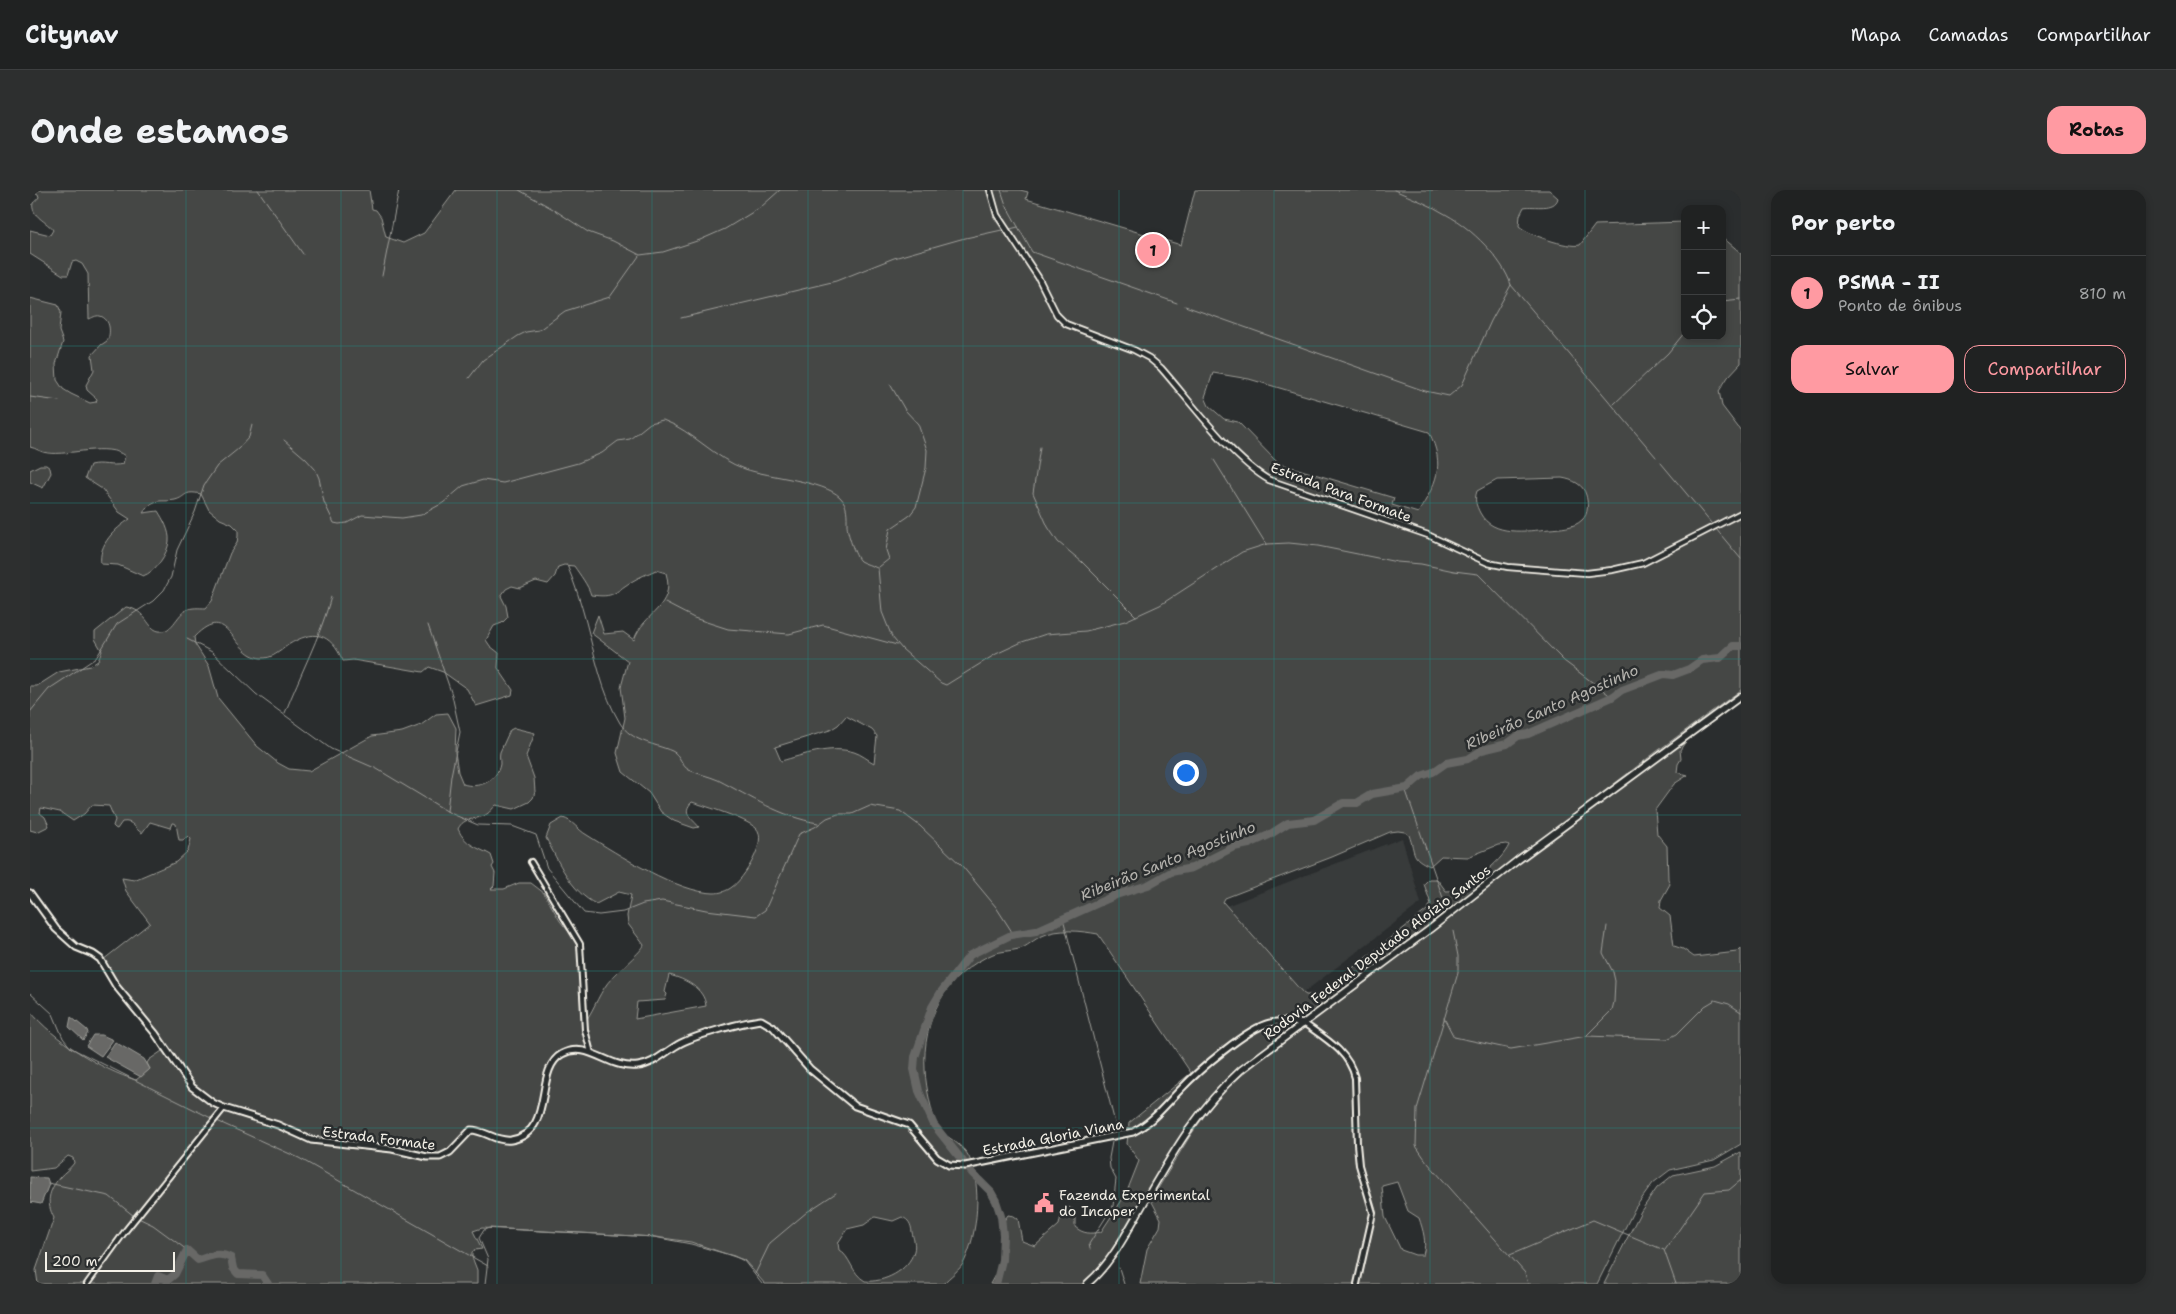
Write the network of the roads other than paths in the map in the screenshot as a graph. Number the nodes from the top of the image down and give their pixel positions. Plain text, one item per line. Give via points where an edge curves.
1 (990, 190) edge
2 (1741, 513) edge
3 (1741, 696) edge
4 (531, 862) dead end
5 (30, 893) edge
6 (1305, 1024) junction
7 (592, 1053) junction
8 (224, 1108) junction
9 (965, 1166) joint
10 (87, 1284) edge
11 (1088, 1284) edge
12 (1357, 1284) edge

1 - 2 street, Estrada Para Formate via 997,215 1038,277 1057,315 1066,324 1149,358 1247,463 1282,485 1428,535 1488,563 1587,573 1643,563
3 - 6 highway, Rodovia Federal Deputado Aloízio Santos via 1518,860
4 - 7 street via 580,944 585,1030
5 - 8 main road, Estrada Formate via 56,929 76,947 100,959 116,986 155,1033 192,1087 204,1098
6 - 9 main road, Estrada Gloria Viana via 1271,1022 1258,1029 1203,1069 1150,1121 1133,1132
6 - 11 highway, Rodovia Federal Deputado Aloízio Santos via 1241,1070 1207,1103 1176,1148 1111,1258
6 - 12 street via 1340,1050 1353,1068 1356,1144 1373,1213
7 - 8 main road, Estrada Formate via 564,1053 555,1060 537,1119 526,1132 504,1140 471,1130 450,1152 440,1157 311,1140 278,1124
7 - 9 main road, Estrada Formate via 612,1064 640,1066 686,1041 757,1021 766,1022 810,1069 855,1106 909,1125 937,1158 949,1165
8 - 10 street

